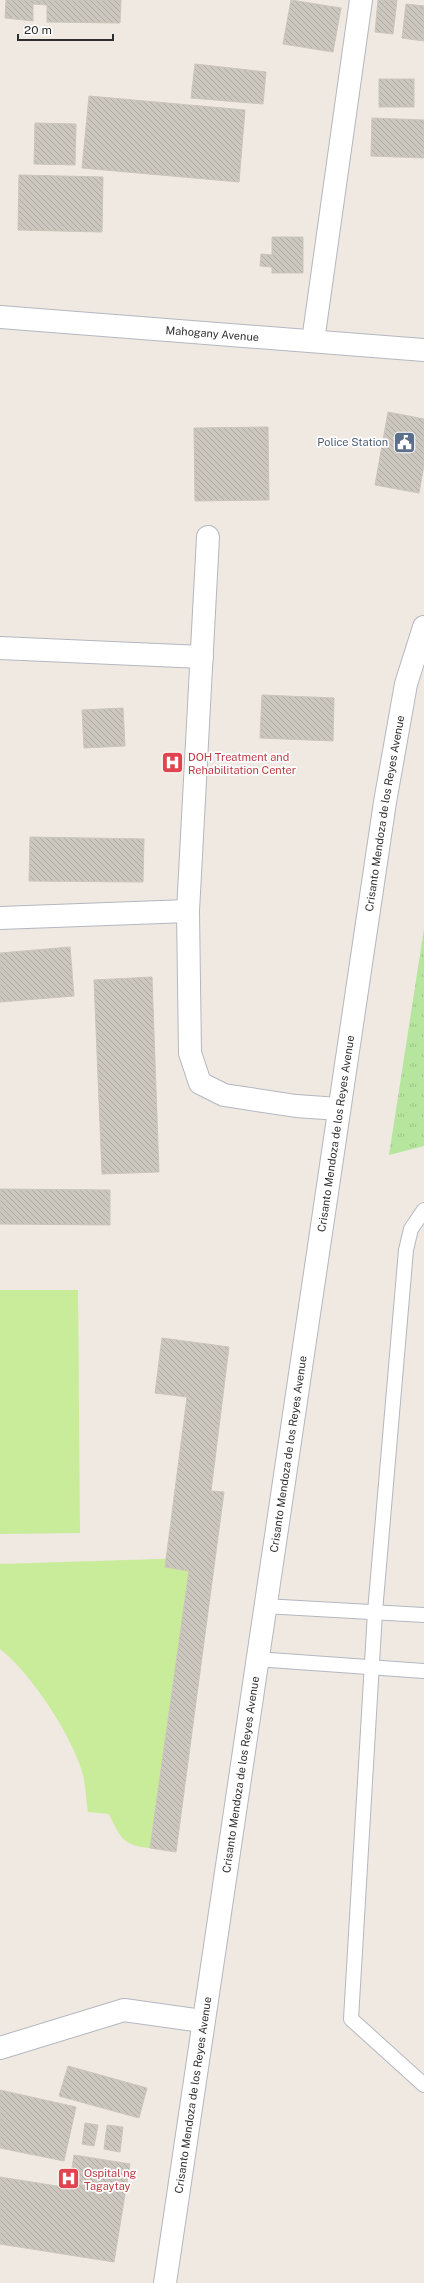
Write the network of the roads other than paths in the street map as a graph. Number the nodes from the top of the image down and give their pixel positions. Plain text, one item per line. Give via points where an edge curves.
1 (361, 0) edge
2 (0, 317) edge
3 (313, 341) junction
4 (424, 350) edge
5 (208, 538) dead end
6 (424, 627) edge
7 (0, 648) edge
8 (202, 657) junction
9 (188, 911) junction
10 (0, 918) edge
11 (338, 1109) junction
12 (424, 1210) edge
13 (264, 1606) junction
14 (375, 1612) junction
15 (424, 1615) edge
16 (256, 1659) junction
17 (372, 1667) junction
18 (424, 1671) edge
19 (202, 2021) junction
20 (0, 2048) edge
21 (424, 2085) edge
22 (165, 2283) edge

1 - 3 main road
2 - 3 main road, Mahogany Avenue
3 - 4 main road, Mahogany Avenue
5 - 8 main road
6 - 11 main road, Crisanto Mendoza de los Reyes Avenue via 406,684 386,794
7 - 8 main road
8 - 9 main road
9 - 10 main road
9 - 11 main road via 190,1053 200,1083 224,1094 296,1106
11 - 13 main road, Crisanto Mendoza de los Reyes Avenue
12 - 14 lane via 411,1229 406,1250
13 - 14 lane
13 - 16 main road, Crisanto Mendoza de los Reyes Avenue
14 - 15 lane
14 - 17 lane
16 - 17 lane
16 - 19 main road, Crisanto Mendoza de los Reyes Avenue
17 - 18 lane
17 - 21 lane via 351,2019
19 - 20 main road via 124,2010
19 - 22 main road, Crisanto Mendoza de los Reyes Avenue

